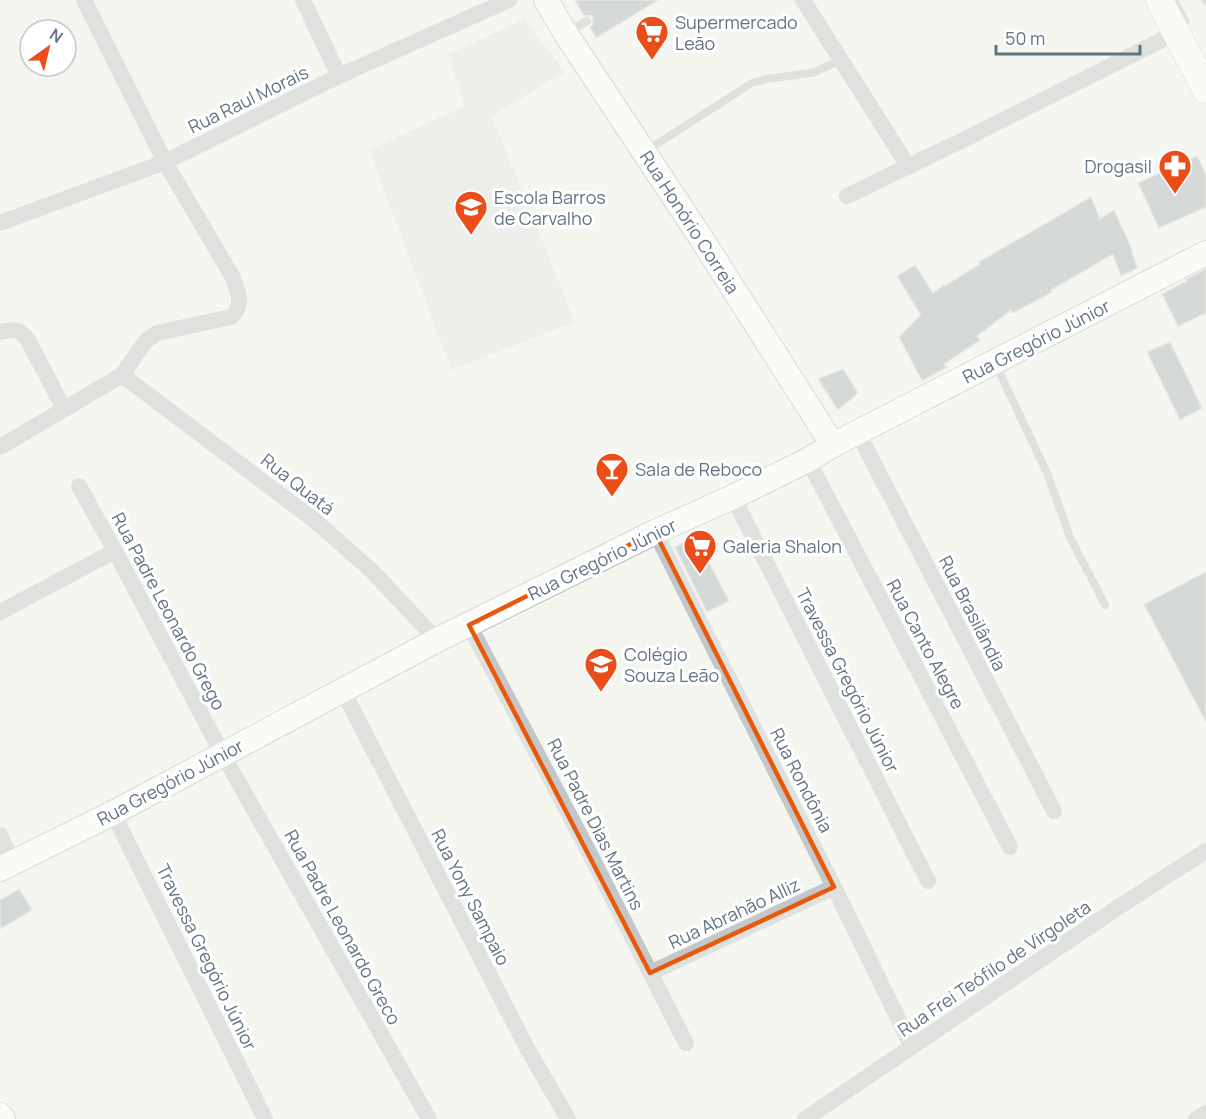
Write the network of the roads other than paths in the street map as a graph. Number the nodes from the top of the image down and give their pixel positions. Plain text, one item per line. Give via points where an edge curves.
1 (84, 0) edge
2 (303, 0) edge
3 (509, 0) edge
4 (546, 0) edge
5 (803, 0) edge
6 (1159, 0) edge
7 (1174, 0) edge
8 (586, 21) dead end
9 (1183, 32) junction
10 (566, 34) junction
11 (841, 60) junction
12 (339, 76) junction
13 (1206, 90) edge
14 (644, 152) junction
15 (165, 162) junction
16 (908, 165) junction
17 (847, 196) dead end
18 (0, 223) edge
19 (1206, 253) edge
20 (0, 332) edge
21 (995, 362) junction
22 (122, 375) junction
23 (64, 409) junction
24 (858, 433) junction
25 (833, 445) junction
26 (0, 447) edge
27 (808, 460) junction
28 (79, 486) dead end
29 (733, 497) junction
30 (655, 532) junction
31 (115, 551) junction
32 (1105, 605) dead end
33 (0, 612) edge
34 (469, 625) junction
35 (437, 640) junction
36 (343, 691) junction
37 (224, 755) junction
38 (1054, 811) dead end
39 (113, 813) junction
40 (0, 835) edge
41 (1010, 847) dead end
42 (1206, 851) edge
43 (7, 866) edge
44 (927, 881) dead end
45 (834, 887) junction
46 (650, 973) junction
47 (686, 1043) dead end
48 (912, 1047) junction
49 (1206, 1113) edge
50 (0, 1115) edge
51 (3, 1119) edge
52 (265, 1119) edge
53 (429, 1119) edge
54 (568, 1119) edge
55 (805, 1119) edge
56 (1196, 1119) edge

1 - 15 street
2 - 12 street
3 - 12 street, Rua Raul Morais
4 - 10 main road, Rua Honório Correia
5 - 11 street
6 - 9 main road
7 - 9 lane
8 - 10 lane
9 - 13 main road
9 - 16 street
10 - 14 main road, Rua Honório Correia
11 - 14 lane via 812,73 752,83
11 - 16 street
12 - 15 street, Rua Raul Morais
14 - 25 main road, Rua Honório Correia
15 - 18 street, Rua Raul Morais
15 - 22 street via 232,276 240,302 231,317 151,336
16 - 17 street
19 - 21 main road, Rua Gregório Júnior
20 - 23 street via 23,333
21 - 24 main road, Rua Gregório Júnior
21 - 32 lane
22 - 23 street
22 - 35 street, Rua Quatá via 314,520 371,570
23 - 26 street
24 - 25 main road, Rua Gregório Júnior
24 - 38 street, Rua Brasilândia
25 - 27 main road, Rua Gregório Júnior
27 - 29 main road, Rua Gregório Júnior
27 - 41 street, Rua Canto Alegre
28 - 31 street, Rua Padre Leonardo Grego
29 - 30 main road, Rua Gregório Júnior
29 - 44 street, Travessa Gregório Júnior
30 - 34 main road, Rua Gregório Júnior
30 - 45 street, Rua Rondônia
31 - 33 street
31 - 37 street, Rua Padre Leonardo Grego
34 - 35 main road, Rua Gregório Júnior
34 - 46 street, Rua Padre Dias Martins
35 - 36 main road, Rua Gregório Júnior
36 - 37 main road, Rua Gregório Júnior
36 - 54 street, Rua Yony Sampaio via 527,1048
37 - 39 main road, Rua Gregório Júnior
37 - 53 street, Rua Padre Leonardo Greco
39 - 43 main road, Rua Gregório Júnior
39 - 52 street, Travessa Gregório Júnior
40 - 43 street
42 - 48 street, Rua Frei Teófilo de Virgoleta
45 - 46 street, Rua Abrahão Alliz
45 - 48 street, Rua Rondônia
46 - 47 street, Rua Padre Dias Martins
48 - 55 street, Rua Frei Teófilo de Virgoleta
49 - 56 street
50 - 51 main road

